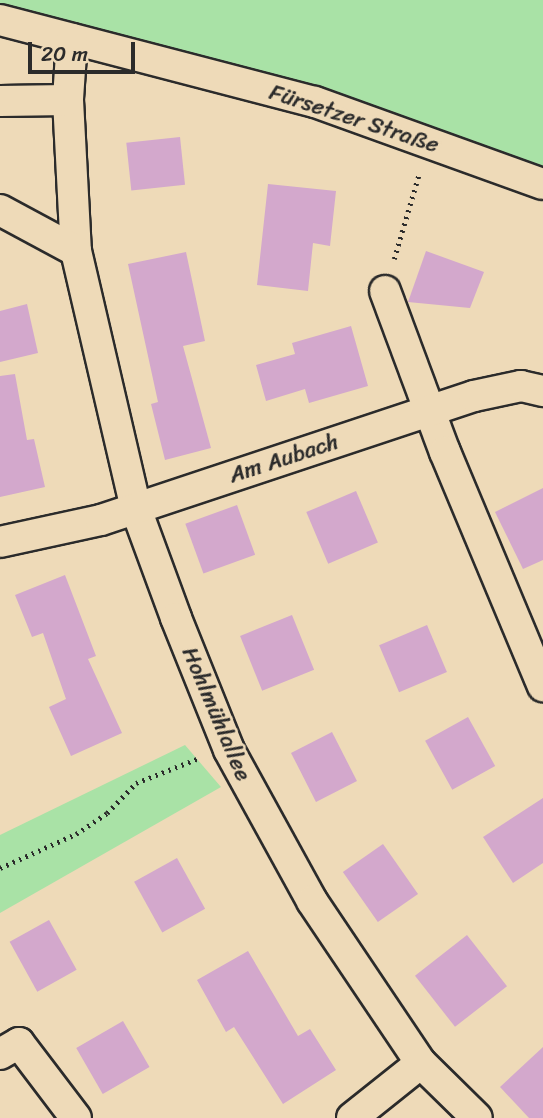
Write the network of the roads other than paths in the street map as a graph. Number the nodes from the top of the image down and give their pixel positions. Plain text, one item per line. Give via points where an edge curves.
1 (0, 20) edge
2 (72, 39) junction
3 (68, 100) junction
4 (0, 101) edge
5 (543, 184) edge
6 (0, 210) edge
7 (76, 251) junction
8 (384, 291) road end
9 (543, 391) edge
10 (433, 412) junction
11 (136, 509) junction
12 (0, 542) edge
13 (543, 686) edge
14 (0, 1054) edge
15 (421, 1063) junction
16 (76, 1118) edge
17 (352, 1118) edge
18 (477, 1118) edge

1 - 2 street, Fürsetzer Straße
2 - 3 street, Hohlmühlallee
2 - 5 street, Fürsetzer Straße via 315,102
3 - 4 street
3 - 7 street, Hohlmühlallee
6 - 7 street
7 - 11 street, Hohlmühlallee
8 - 10 street
9 - 10 street, Am Aubach via 521,386 474,396
10 - 11 street, Am Aubach
10 - 13 street via 445,453
11 - 12 street, Am Aubach
11 - 15 street, Hohlmühlallee via 229,750 312,901
14 - 16 street via 19,1043
15 - 17 street
15 - 18 street, Hohlmühlallee

